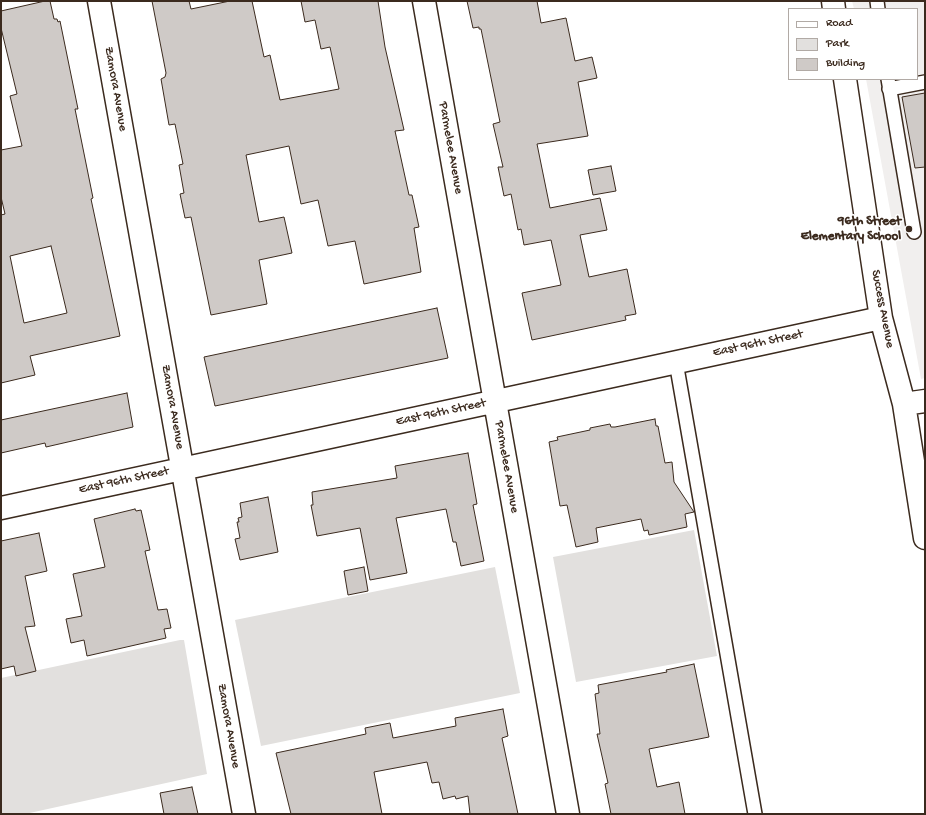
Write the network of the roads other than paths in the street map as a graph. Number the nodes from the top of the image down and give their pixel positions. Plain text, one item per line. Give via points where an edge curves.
1 (99, 1) edge
2 (424, 1) edge
3 (845, 80) edge
4 (925, 82) edge
5 (888, 84) edge
6 (914, 232) dead end
7 (881, 318) junction
8 (676, 362) junction
9 (495, 401) junction
10 (915, 403) edge
11 (182, 469) junction
12 (1, 508) edge
13 (925, 538) edge
14 (244, 814) edge
15 (568, 814) edge
16 (756, 814) edge

1 - 11 street, Zamora Avenue
2 - 9 street, Parmelee Avenue
3 - 7 street, Success Avenue
4 - 5 lane
5 - 6 lane
7 - 8 street, East 96th Street
7 - 10 street, Success Avenue
8 - 9 street, East 96th Street
8 - 16 lane
9 - 11 street, East 96th Street
9 - 15 street, Parmelee Avenue
10 - 13 street, Success Avenue
11 - 12 street, East 96th Street
11 - 14 street, Zamora Avenue

